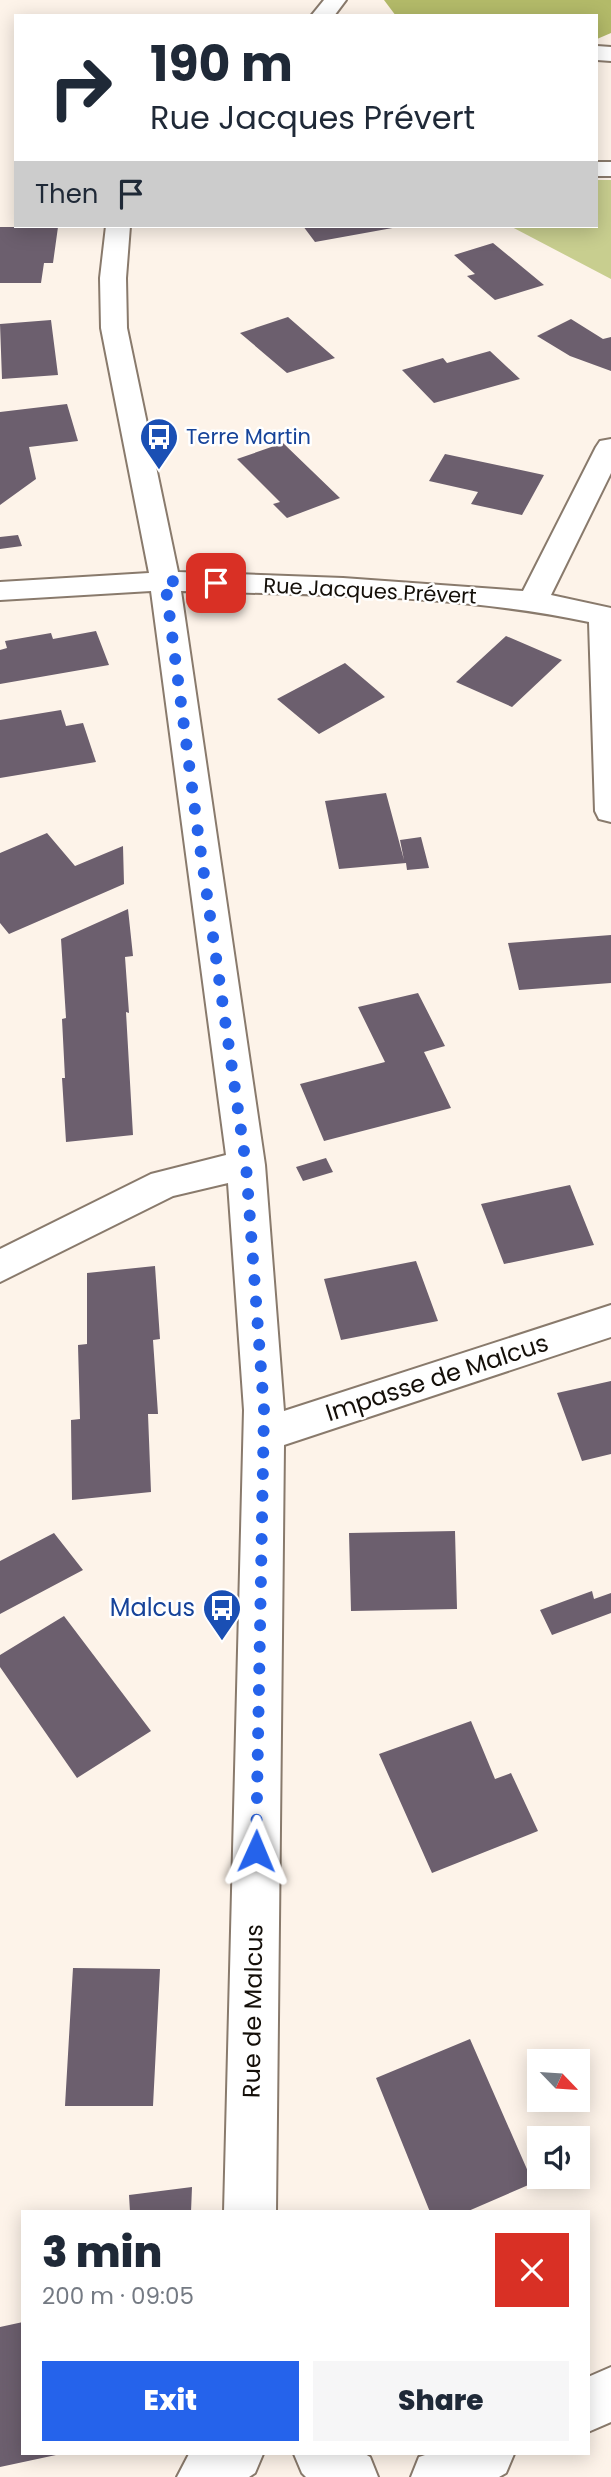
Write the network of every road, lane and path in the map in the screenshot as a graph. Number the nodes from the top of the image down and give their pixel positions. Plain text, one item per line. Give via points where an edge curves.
1 (335, 0) edge
2 (324, 14) edge
3 (118, 228) edge
4 (610, 447) edge
5 (165, 581) junction
6 (0, 591) edge
7 (533, 601) junction
8 (607, 616) edge
9 (611, 811) edge
10 (246, 1165) junction
11 (0, 1267) edge
12 (611, 1321) edge
13 (263, 1435) junction
14 (250, 2210) edge
15 (611, 2394) edge
16 (590, 2404) edge
17 (234, 2455) edge
18 (322, 2455) edge
19 (485, 2455) edge
20 (205, 2477) edge
21 (350, 2477) edge
22 (439, 2477) edge

1 - 2 street
3 - 5 street, Rue de Malcus via 114,328
4 - 7 street
5 - 6 street, Rue Jacques Prévert
5 - 7 street, Rue Jacques Prévert via 343,587
5 - 10 street, Rue de Malcus
7 - 8 street, Rue Jacques Prévert
8 - 9 street, Rue Jacques Prévert
10 - 11 street via 164,1184
10 - 13 street, Rue de Malcus
12 - 13 street, Impasse de Malcus
13 - 14 street, Rue de Malcus
15 - 16 street
17 - 20 street via 216,2464
18 - 21 street
19 - 22 street

